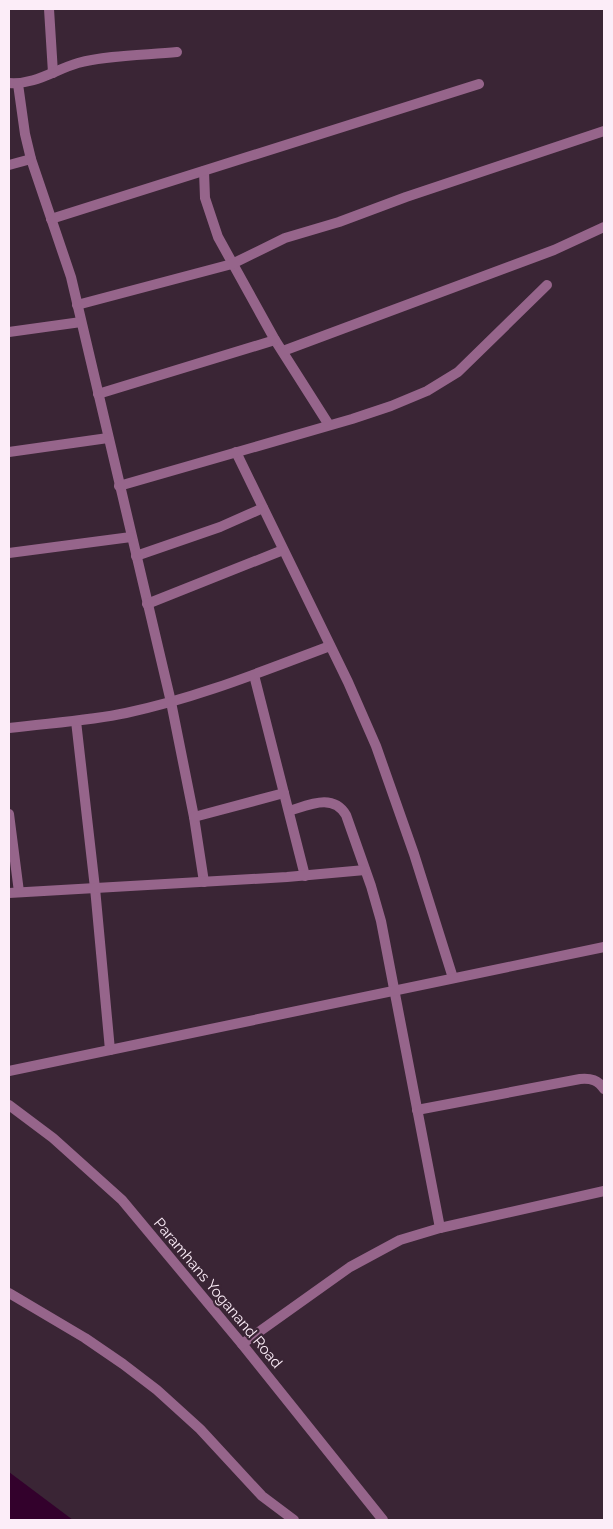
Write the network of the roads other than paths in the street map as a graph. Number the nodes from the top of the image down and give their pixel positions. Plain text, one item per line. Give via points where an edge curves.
1 (49, 9) edge
2 (177, 52) dead end
3 (53, 73) junction
4 (14, 84) edge
5 (479, 84) dead end
6 (604, 131) edge
7 (31, 159) junction
8 (9, 165) edge
9 (204, 171) junction
10 (51, 219) junction
11 (604, 227) edge
12 (232, 264) junction
13 (547, 285) dead end
14 (77, 305) junction
15 (81, 322) junction
16 (9, 332) edge
17 (275, 340) junction
18 (283, 351) junction
19 (98, 394) junction
20 (329, 425) junction
21 (108, 438) junction
22 (9, 452) edge
23 (236, 452) junction
24 (119, 486) junction
25 (263, 508) junction
26 (131, 537) junction
27 (283, 550) junction
28 (9, 554) edge
29 (136, 556) junction
30 (147, 604) junction
31 (330, 646) junction
32 (254, 675) junction
33 (171, 702) junction
34 (76, 721) junction
35 (9, 728) edge
36 (284, 793) junction
37 (289, 811) junction
38 (9, 814) edge
39 (194, 817) junction
40 (366, 870) junction
41 (305, 876) junction
42 (204, 882) junction
43 (95, 888) junction
44 (14, 892) edge
45 (604, 947) edge
46 (453, 978) junction
47 (393, 990) junction
48 (110, 1050) junction
49 (9, 1071) edge
50 (604, 1089) edge
51 (9, 1105) edge
52 (417, 1110) junction
53 (604, 1191) edge
54 (440, 1228) junction
55 (9, 1293) edge
56 (242, 1344) junction
57 (294, 1520) edge
58 (383, 1520) edge

1 - 3 street
2 - 3 street via 92,60
3 - 4 street via 28,83
4 - 7 street
5 - 9 street
6 - 12 street via 285,238
7 - 8 street
7 - 10 street
9 - 10 street
9 - 12 street via 210,217
10 - 14 street
11 - 18 street via 554,250
12 - 14 street
12 - 17 street
13 - 20 street via 470,361 444,382 400,403
14 - 15 street
15 - 16 street
15 - 19 street
17 - 18 street
17 - 19 street
18 - 20 street
19 - 21 street
20 - 23 street
21 - 22 street
21 - 24 street
23 - 24 street
23 - 25 street
24 - 26 street
25 - 27 street
25 - 29 street via 220,527
26 - 28 street
26 - 29 street
27 - 30 street
27 - 31 street
29 - 30 street
30 - 33 street
31 - 32 street
31 - 46 street via 376,746
32 - 33 street
32 - 36 street
33 - 34 street
33 - 39 street
34 - 35 street
34 - 43 street
36 - 37 street
36 - 39 street
37 - 40 street via 328,802 342,809
37 - 41 street
38 - 44 street
39 - 42 street
40 - 41 street
40 - 47 street via 381,921
41 - 42 street
42 - 43 street
43 - 44 street
43 - 48 street
45 - 46 street
46 - 47 street
47 - 48 street
47 - 52 street
48 - 49 street
50 - 52 street via 598,1081 580,1079
51 - 56 street, Paramhans Yoganand Road via 53,1138 122,1200
52 - 54 street
53 - 54 street
54 - 56 street via 400,1240 350,1267
55 - 57 street via 85,1338 157,1390 216,1445 262,1496
56 - 58 street, Paramhans Yoganand Road

